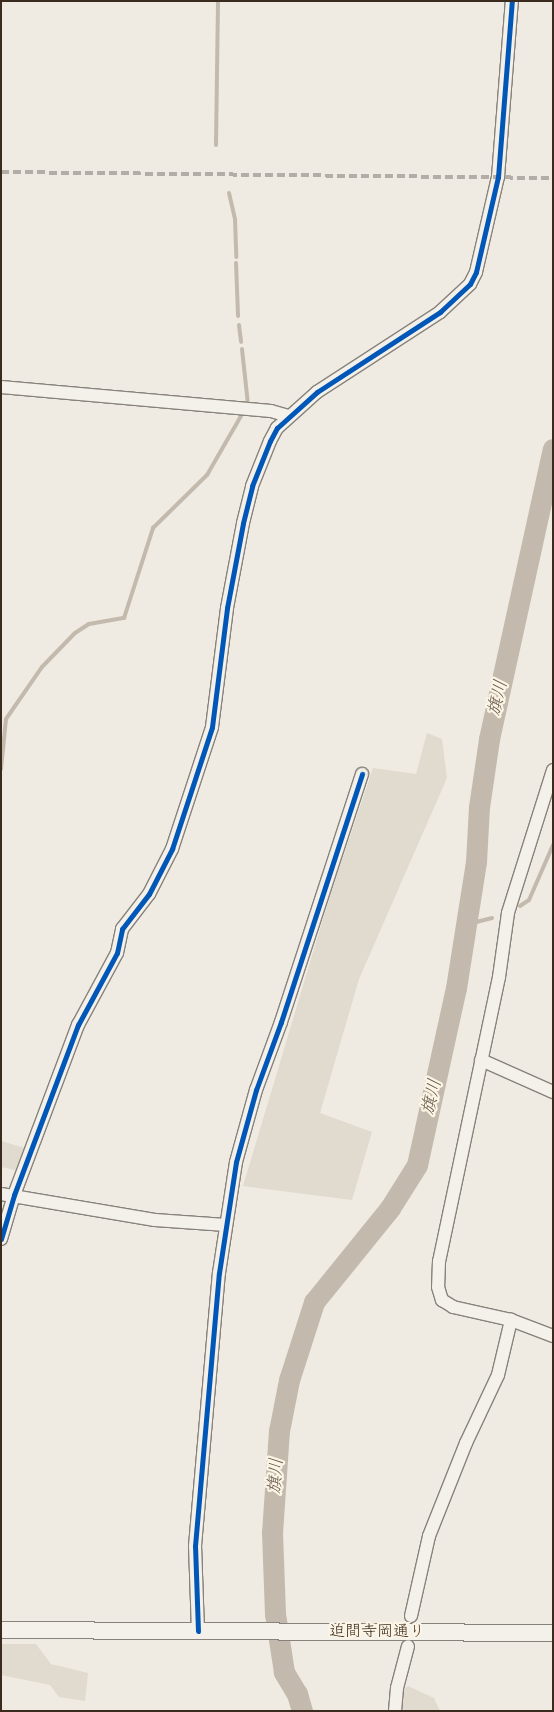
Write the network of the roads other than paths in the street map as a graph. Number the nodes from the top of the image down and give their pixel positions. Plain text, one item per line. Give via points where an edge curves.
1 (512, 1) edge
2 (1, 387) edge
3 (289, 416) junction
4 (553, 770) edge
5 (362, 774) dead end
6 (481, 1060) junction
7 (553, 1092) edge
8 (8, 1195) edge
9 (226, 1225) junction
10 (1, 1239) edge
11 (511, 1320) junction
12 (553, 1336) edge
13 (411, 1616) dead end
14 (1, 1630) edge
15 (199, 1631) junction
16 (553, 1633) edge
17 (408, 1646) dead end
18 (395, 1711) edge

1 - 3 street via 498,177 476,272 470,284 440,312 317,392
2 - 3 street via 271,411
3 - 8 street via 270,441 252,486 227,608 212,727 172,849 150,894 122,929 116,953 78,1025
4 - 6 street via 508,913 499,977
5 - 9 street via 256,1090 236,1162
6 - 7 street
6 - 11 street via 439,1261 438,1287 442,1300 453,1307
8 - 9 street via 155,1220
8 - 10 street
9 - 15 street via 195,1546
11 - 12 street
11 - 13 street via 498,1375 466,1442 429,1536
14 - 15 street, 迫間寺岡通り
15 - 16 street, 迫間寺岡通り
17 - 18 street via 396,1688

